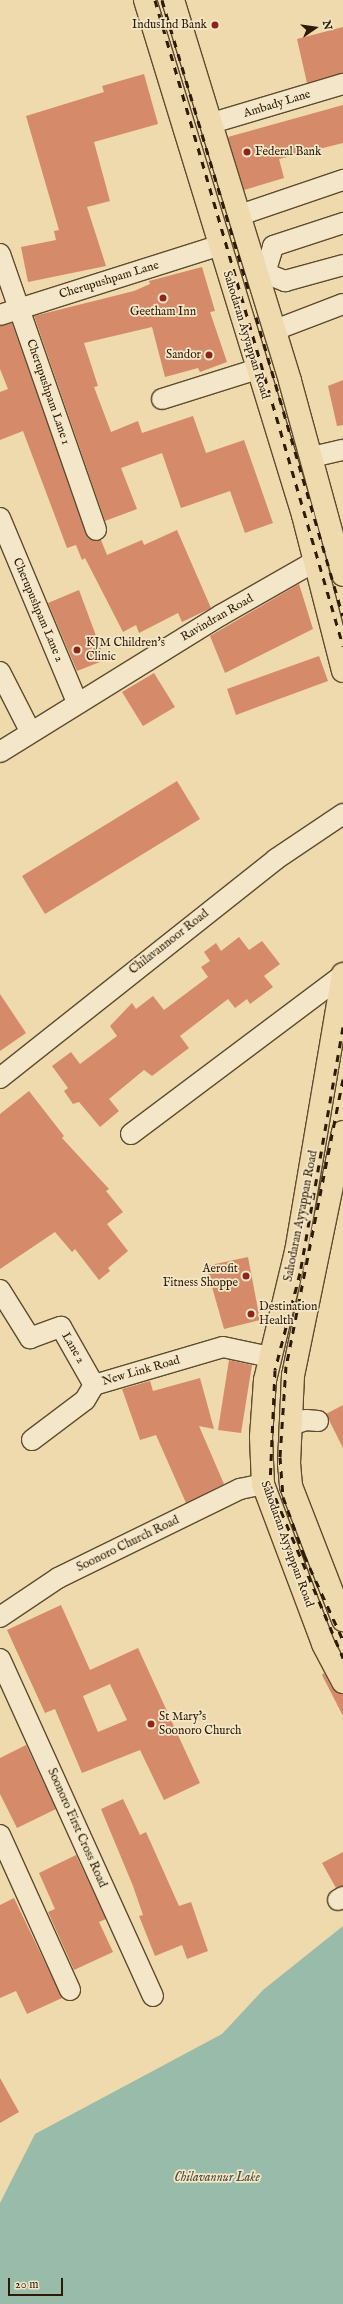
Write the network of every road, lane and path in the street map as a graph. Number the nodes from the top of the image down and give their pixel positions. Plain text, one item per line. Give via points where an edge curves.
1 (173, 0) edge
2 (152, 2) edge
3 (343, 84) edge
4 (212, 123) junction
5 (343, 180) edge
6 (240, 215) junction
7 (343, 223) edge
8 (218, 246) junction
9 (0, 254) edge
10 (343, 265) edge
11 (262, 274) junction
12 (343, 304) edge
13 (19, 309) junction
14 (0, 315) edge
15 (275, 330) junction
16 (257, 369) junction
17 (162, 398) dead end
18 (343, 450) edge
19 (312, 457) junction
20 (0, 518) edge
21 (96, 530) dead end
22 (314, 562) junction
23 (343, 575) edge
24 (343, 671) edge
25 (0, 672) edge
26 (77, 702) junction
27 (30, 731) junction
28 (0, 752) edge
29 (343, 814) edge
30 (343, 975) edge
31 (2, 1073) edge
32 (343, 1132) edge
33 (131, 1134) dead end
34 (0, 1290) edge
35 (270, 1357) junction
36 (94, 1385) junction
37 (318, 1421) dead end
38 (291, 1425) junction
39 (32, 1440) dead end
40 (263, 1484) junction
41 (0, 1617) edge
42 (343, 1620) edge
43 (0, 1660) edge
44 (343, 1682) edge
45 (0, 1835) edge
46 (70, 1990) dead end
47 (153, 1996) dead end

1 - 4 main road
2 - 8 main road, Sahodaran Ayyappan Road
3 - 4 street, Ambady Lane
4 - 6 main road
5 - 6 street
6 - 11 main road
7 - 11 street via 273,246
8 - 13 street, Cherupushpam Lane
8 - 16 main road, Sahodaran Ayyappan Road
9 - 13 street, Cherupushpam Lane 1
10 - 11 street via 285,281
11 - 15 main road
12 - 15 street
13 - 14 street, Cherupushpam Lane
13 - 21 street, Cherupushpam Lane 1
15 - 19 main road
16 - 17 street
16 - 22 main road, Sahodaran Ayyappan Road via 303,515
18 - 19 street
19 - 23 main road
20 - 26 street, Cherupushpam Lane 2
22 - 24 main road, Sahodaran Ayyappan Road
22 - 26 street, Ravindran Road
25 - 27 street
26 - 27 street, Ravindran Road
27 - 28 street, Ravindran Road
29 - 31 street, Chilavannoor Road via 270,863
30 - 33 street
30 - 35 main road, Sahodaran Ayyappan Road via 296,1251
32 - 38 main road, Sahodaran Ayyappan Road via 293,1375
34 - 36 street, Lane 2 via 30,1338 61,1327
35 - 36 street, New Link Road via 223,1347
35 - 40 main road, Sahodaran Ayyappan Road via 262,1430
36 - 39 street, New Link Road via 85,1400
37 - 38 street via 306,1420
38 - 42 main road, Sahodaran Ayyappan Road via 291,1486
40 - 41 street, Soonoro Church Road via 240,1489 58,1578
40 - 44 main road, Sahodaran Ayyappan Road via 323,1644
43 - 47 street, Soonoro First Cross Road
45 - 46 street

